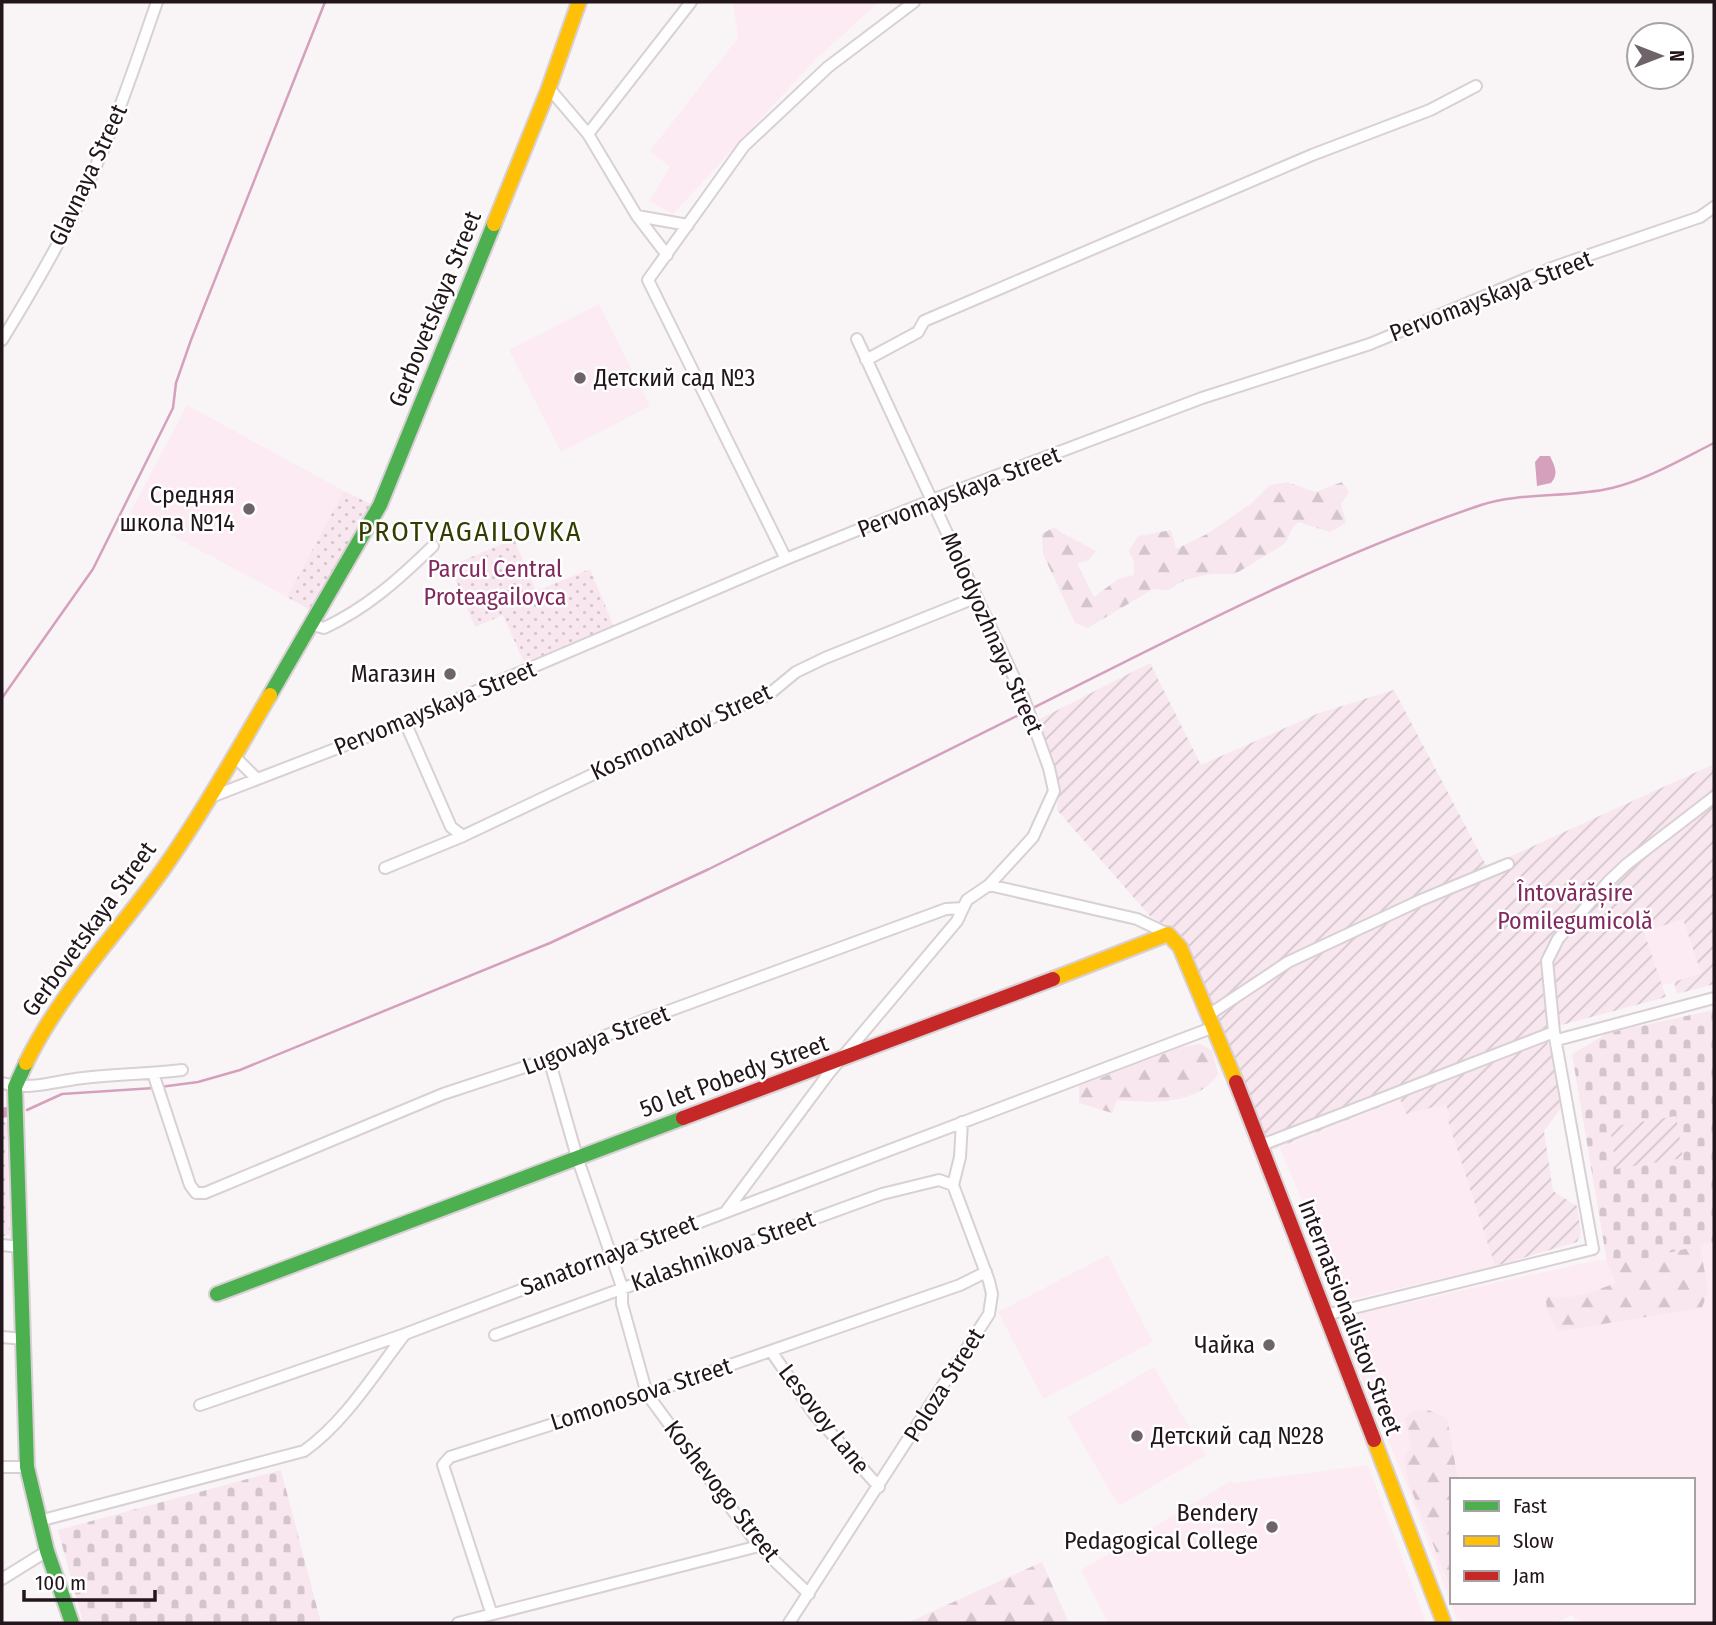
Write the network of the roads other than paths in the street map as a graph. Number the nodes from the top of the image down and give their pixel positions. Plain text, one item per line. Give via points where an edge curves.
1 (157, 2) edge
2 (579, 2) edge
3 (691, 2) edge
4 (914, 2) edge
5 (1476, 86) dead end
6 (548, 88) junction
7 (588, 134) junction
8 (1714, 207) edge
9 (637, 216) junction
10 (688, 225) junction
11 (667, 256) junction
12 (857, 339) dead end
13 (2, 340) edge
14 (866, 360) junction
15 (932, 500) junction
16 (433, 546) dead end
17 (786, 559) junction
18 (977, 597) junction
19 (313, 625) junction
20 (405, 722) junction
21 (234, 757) junction
22 (257, 779) junction
23 (211, 797) junction
24 (1714, 797) edge
25 (463, 836) junction
26 (1508, 864) dead end
27 (385, 868) dead end
28 (989, 885) junction
29 (963, 908) junction
30 (1168, 934) junction
31 (1714, 998) edge
32 (1212, 1021) junction
33 (1556, 1036) junction
34 (549, 1059) junction
35 (839, 1062) junction
36 (182, 1070) dead end
37 (156, 1083) junction
38 (8, 1085) edge
39 (962, 1122) junction
40 (1259, 1146) junction
41 (578, 1157) junction
42 (953, 1185) junction
43 (727, 1210) junction
44 (2, 1245) edge
45 (20, 1247) junction
46 (612, 1254) junction
47 (987, 1277) junction
48 (622, 1287) junction
49 (217, 1294) dead end
50 (1325, 1315) junction
51 (405, 1334) junction
52 (495, 1335) dead end
53 (2, 1337) edge
54 (24, 1339) junction
55 (771, 1351) junction
56 (647, 1394) junction
57 (200, 1405) dead end
58 (2, 1467) edge
59 (27, 1467) junction
60 (878, 1487) junction
61 (39, 1521) junction
62 (759, 1546) junction
63 (47, 1551) junction
64 (2, 1578) edge
65 (809, 1594) junction
66 (491, 1612) junction
67 (72, 1623) edge
68 (458, 1623) edge
69 (789, 1623) edge
70 (1444, 1623) edge

1 - 13 street, Glavnaya Street via 123,101 85,190
2 - 6 street, Gerbovetskaya Street
3 - 7 street
4 - 10 street via 828,67 744,146
5 - 14 street via 1430,110 1312,155 925,321 918,332
6 - 7 street
6 - 19 street, Gerbovetskaya Street via 380,505
7 - 9 street
8 - 15 street, Pervomayskaya Street via 1700,217 1557,265 1370,344 1202,398
9 - 10 street
9 - 11 street
10 - 11 street
11 - 17 street via 648,280
12 - 14 street, Molodyozhnaya Street
14 - 15 street, Molodyozhnaya Street
15 - 17 street, Pervomayskaya Street
15 - 18 street, Molodyozhnaya Street
16 - 19 street via 355,614 324,628
17 - 20 street, Pervomayskaya Street
18 - 25 street, Kosmonavtov Street via 825,658 796,672 768,695
18 - 28 street, Molodyozhnaya Street via 1024,699 1054,791 1032,837
19 - 21 street, Gerbovetskaya Street
20 - 22 street, Pervomayskaya Street
20 - 25 street via 451,827
21 - 22 street
21 - 23 street, Gerbovetskaya Street
22 - 23 street, Pervomayskaya Street
23 - 38 street, Gerbovetskaya Street via 164,868 45,1025
24 - 33 street via 1627,863 1558,939 1546,971
25 - 27 street, Kosmonavtov Street
26 - 32 street, Sanatornaya Street via 1288,962
28 - 29 street, Molodyozhnaya Street
28 - 30 street via 1137,919
29 - 34 street, Lugovaya Street via 933,914
29 - 35 street
30 - 32 street via 1180,947
30 - 35 street, 50 let Pobedy Street
31 - 33 street
32 - 39 street, Sanatornaya Street
32 - 40 street, Internatsionalistov Street
33 - 40 street
33 - 50 street via 1593,1249
34 - 37 street, Lugovaya Street via 443,1094 205,1193 196,1193 190,1185
34 - 41 street, Koshevogo Street
35 - 41 street, 50 let Pobedy Street
35 - 43 street
36 - 37 street
37 - 38 street via 80,1078 48,1086
38 - 45 street, Gerbovetskaya Street
39 - 42 street
39 - 43 street, Sanatornaya Street
40 - 50 street, Internatsionalistov Street
41 - 46 street, Koshevogo Street
41 - 49 street, 50 let Pobedy Street
42 - 47 street, Poloza Street
42 - 48 street, Kalashnikova Street via 939,1180 882,1194
43 - 46 street, Sanatornaya Street
44 - 45 street
45 - 54 street, Gerbovetskaya Street
46 - 48 street, Koshevogo Street
46 - 51 street, Sanatornaya Street
47 - 55 street, Lomonosova Street
47 - 60 street, Poloza Street via 992,1294 989,1314
48 - 52 street, Kalashnikova Street
48 - 56 street, Koshevogo Street via 622,1304
50 - 70 street, Internatsionalistov Street
51 - 57 street, Sanatornaya Street
51 - 61 street via 341,1416 304,1451
53 - 54 street
54 - 59 street, Gerbovetskaya Street
55 - 56 street, Lomonosova Street
55 - 60 street, Lesovoy Lane via 814,1414
56 - 62 street, Koshevogo Street
56 - 66 street, Lomonosova Street via 450,1457 443,1465
58 - 59 street
59 - 61 street, Gerbovetskaya Street
60 - 65 street, Poloza Street
61 - 63 street, Gerbovetskaya Street
62 - 65 street, Koshevogo Street
62 - 66 street via 659,1569 566,1598
63 - 64 street
63 - 67 street, Gerbovetskaya Street
65 - 69 street, Poloza Street
66 - 68 street

